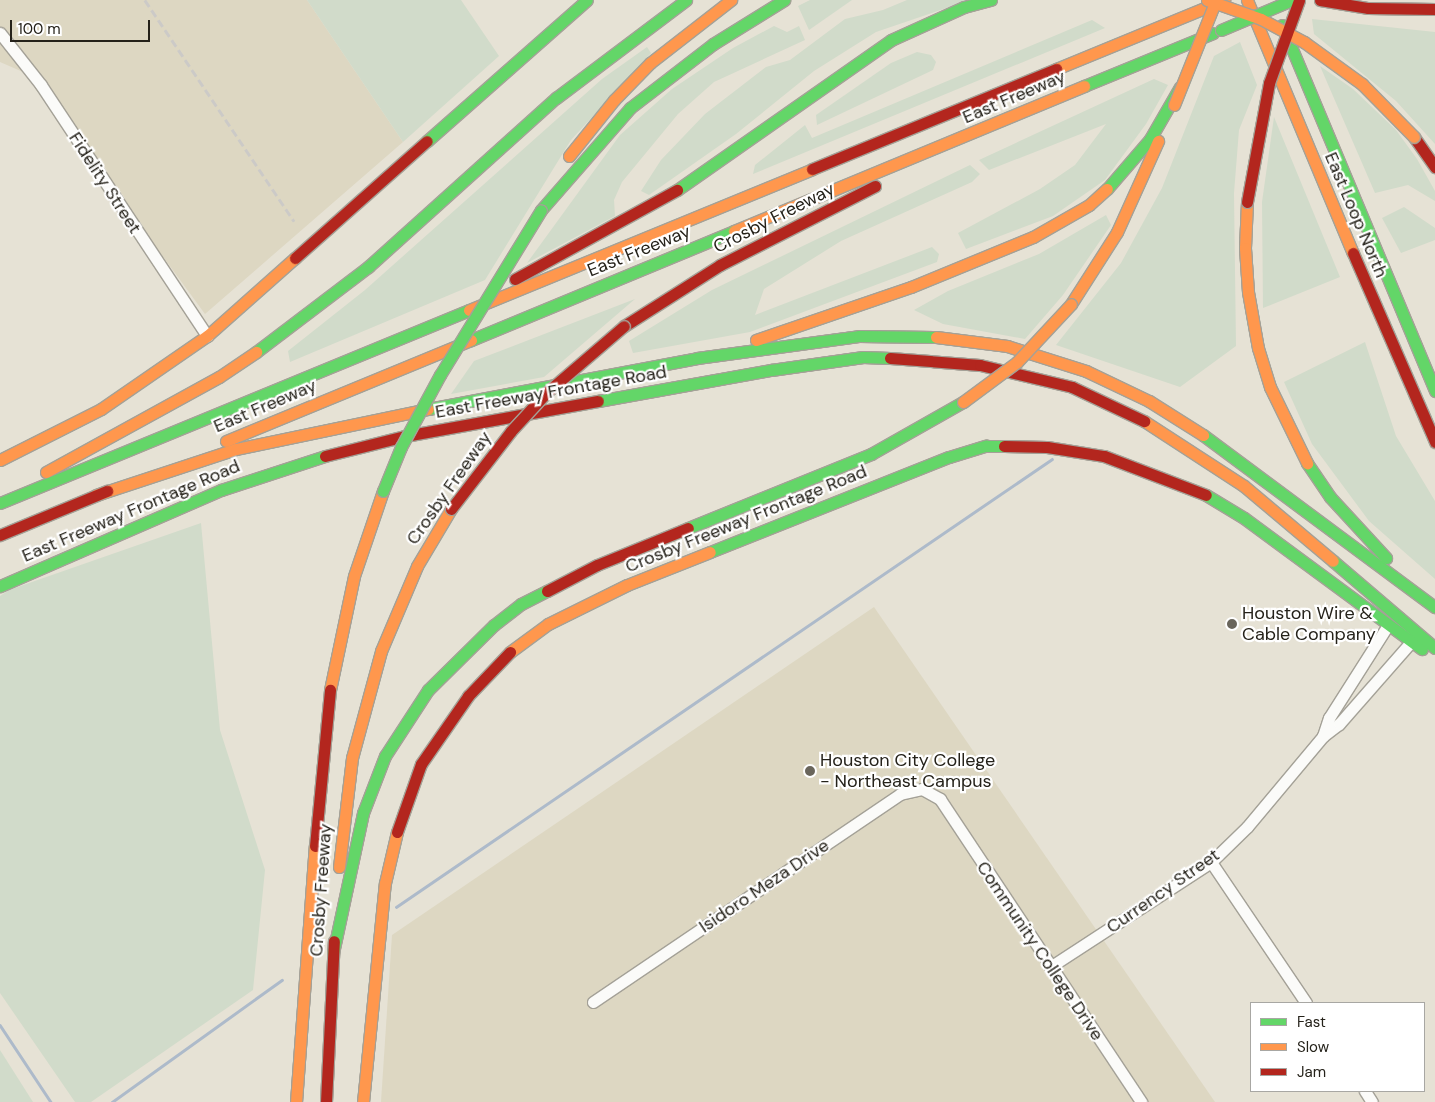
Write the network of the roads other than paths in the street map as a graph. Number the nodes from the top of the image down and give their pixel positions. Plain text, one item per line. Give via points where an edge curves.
1 (587, 0) edge
2 (686, 0) edge
3 (731, 0) edge
4 (784, 0) edge
5 (991, 0) edge
6 (1224, 0) edge
7 (1247, 0) edge
8 (1272, 0) edge
9 (1292, 0) edge
10 (1299, 0) edge
11 (1320, 0) edge
12 (1211, 2) edge
13 (1435, 9) edge
14 (0, 33) edge
15 (1172, 104) junction
16 (996, 124) junction
17 (1435, 167) edge
18 (566, 170) junction
19 (207, 336) junction
20 (400, 339) junction
21 (697, 358) junction
22 (1435, 391) edge
23 (1435, 442) edge
24 (0, 460) edge
25 (96, 495) junction
26 (0, 498) edge
27 (0, 503) edge
28 (0, 535) edge
29 (0, 586) edge
30 (1426, 600) junction
31 (1435, 607) edge
32 (1388, 625) junction
33 (1412, 642) junction
34 (1435, 648) edge
35 (1435, 656) edge
36 (1352, 682) junction
37 (1366, 693) junction
38 (1323, 736) junction
39 (940, 799) joint
40 (1211, 862) junction
41 (333, 953) junction
42 (1050, 967) junction
43 (593, 1002) dead end
44 (1305, 1002) edge
45 (296, 1102) edge
46 (326, 1102) edge
47 (363, 1102) edge
48 (1141, 1102) edge

1 - 19 main road
2 - 26 main road via 556,98 368,267 279,336 204,385
3 - 18 main road via 650,63 614,100
4 - 18 main road, Crosby Freeway via 713,44 657,86
5 - 20 main road via 964,7 892,40 651,207
6 - 12 main road, East Freeway, bridge
7 - 23 main road, East Loop North via 1407,384
8 - 22 main road, East Loop North
9 - 16 main road, East Freeway, bridge
10 - 30 main road, bridge via 1269,83 1248,202 1245,248 1248,292 1258,348 1270,387 1298,450 1330,497
11 - 13 main road via 1368,8
12 - 15 main road, bridge
12 - 17 main road, bridge via 1261,19 1304,42 1362,84 1414,137
12 - 20 main road, East Freeway
14 - 19 street, Fidelity Street via 41,85
15 - 21 main road via 1150,139 1117,180 1089,205 1050,228 910,287
15 - 41 main road, bridge via 1117,232 1071,304 1017,362 963,402 871,454 597,564 521,604 494,625 428,690 385,756 358,830
16 - 25 main road, East Freeway
16 - 41 main road, Crosby Freeway, bridge via 720,265 624,326 582,358 511,431 452,509 399,604 365,703 347,781
18 - 45 main road, Crosby Freeway, bridge via 435,383 401,447 354,576 325,720
19 - 24 main road via 101,409
20 - 27 main road, East Freeway
21 - 25 main road via 296,435 189,463
21 - 30 main road via 859,336 916,335 1006,346 1086,371 1148,401 1227,450 1256,475
25 - 28 main road, East Freeway
29 - 34 main road, East Freeway Frontage Road via 181,505 307,460 405,436 771,370 863,357 942,360 1043,379 1072,387 1126,410 1244,486
30 - 31 main road
32 - 33 main road, Crosby Freeway Frontage Road
32 - 36 street, Currency Street
32 - 47 main road, Crosby Freeway Frontage Road via 1250,522 1194,488 1104,456 1046,447 986,446 949,457 627,585 548,624 511,652 468,696 422,764 403,808 385,883
33 - 35 main road, Crosby Freeway Frontage Road
33 - 37 street, Currency Street
36 - 37 street
36 - 38 street, Currency Street via 1329,718
37 - 38 street, Currency Street via 1339,724
38 - 40 street, Currency Street via 1247,827
39 - 42 street, Community College Drive
39 - 43 street, Isidoro Meza Drive via 922,789 900,794
40 - 42 street, Currency Street
40 - 44 street
41 - 46 main road, Crosby Freeway
42 - 48 street, Community College Drive

